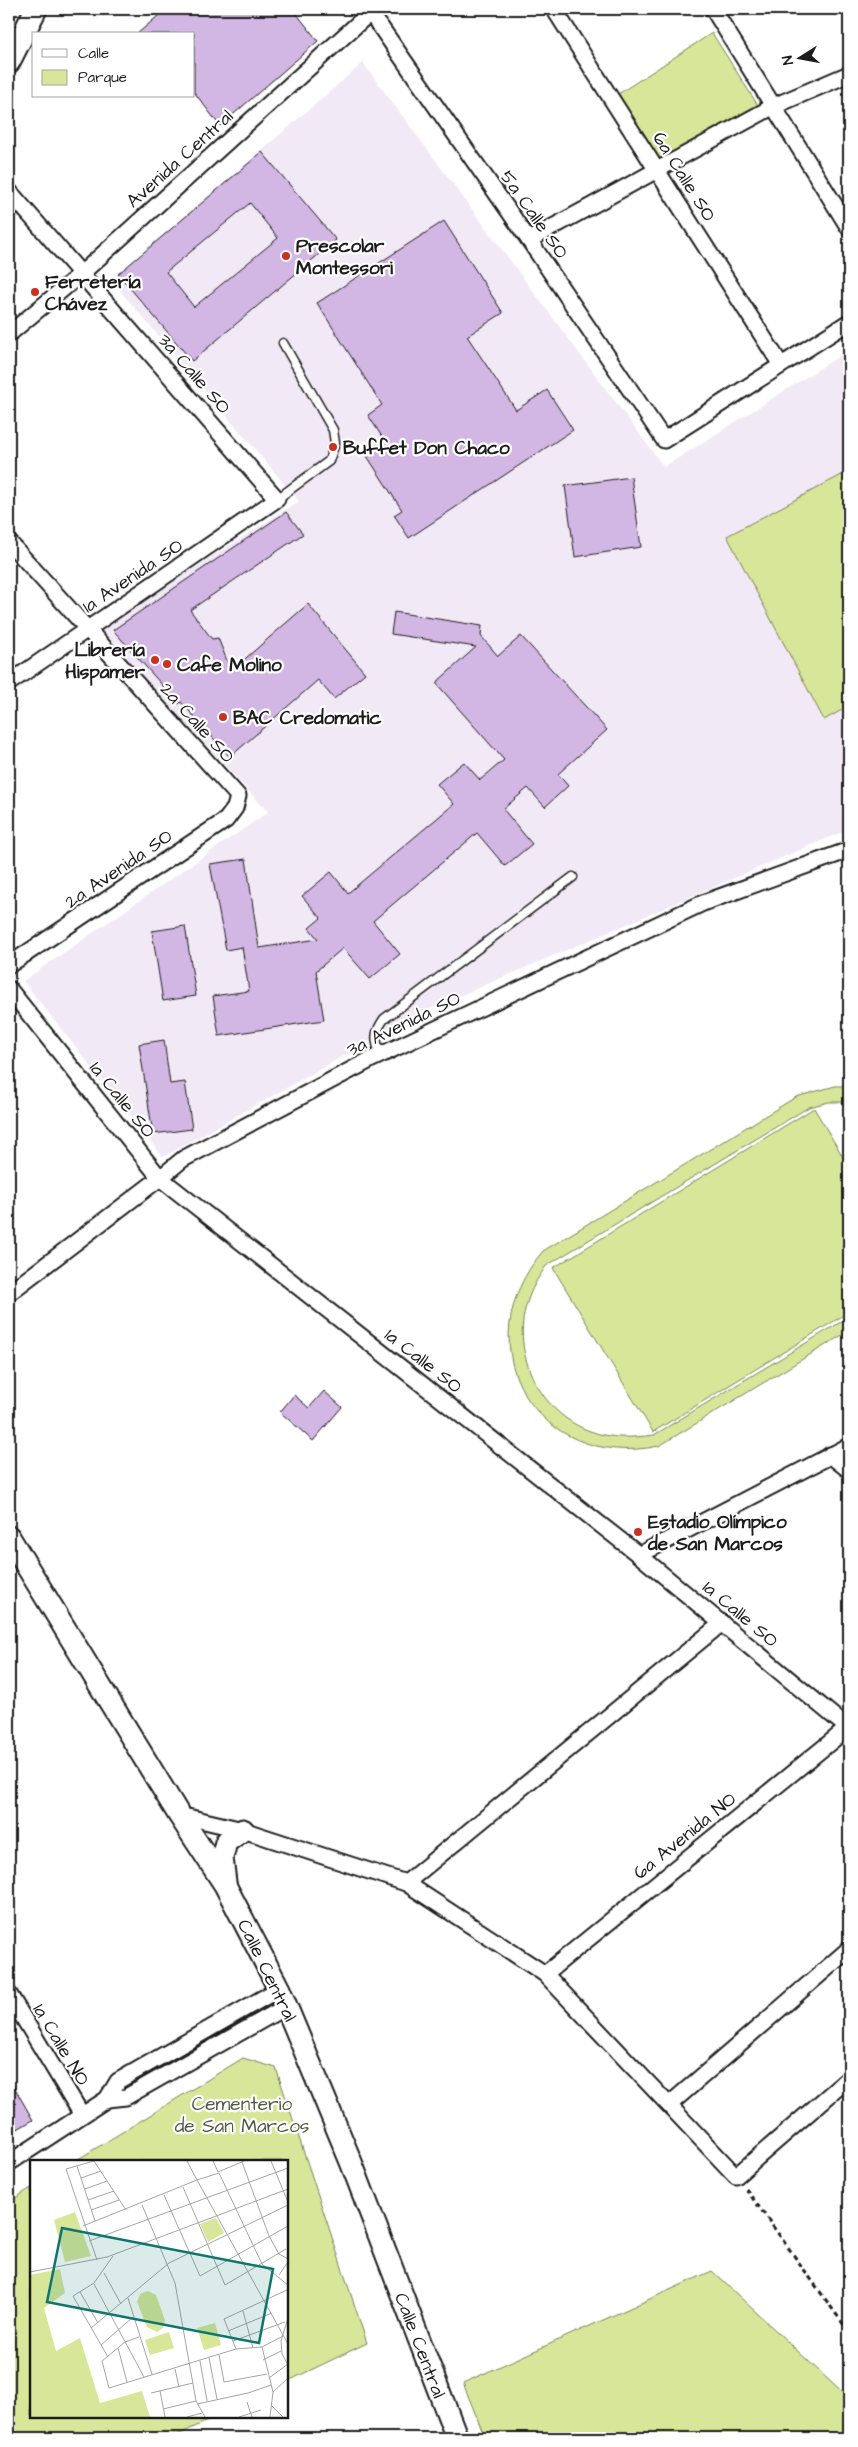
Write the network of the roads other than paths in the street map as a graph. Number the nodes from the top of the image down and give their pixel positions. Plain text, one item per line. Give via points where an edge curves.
1 (36, 9) edge
2 (554, 9) edge
3 (714, 9) edge
4 (371, 10) edge
5 (9, 62) edge
6 (849, 74) edge
7 (774, 106) junction
8 (658, 169) junction
9 (9, 191) edge
10 (849, 228) edge
11 (529, 240) junction
12 (82, 272) junction
13 (849, 322) edge
14 (9, 334) edge
15 (283, 343) dead end
16 (781, 366) junction
17 (277, 499) junction
18 (9, 542) edge
19 (87, 630) junction
20 (9, 683) edge
21 (238, 796) joint
22 (849, 850) edge
23 (573, 877) dead end
24 (9, 964) edge
25 (9, 989) edge
26 (380, 1055) junction
27 (160, 1178) junction
28 (9, 1293) edge
29 (849, 1446) edge
30 (830, 1456) junction
31 (849, 1470) edge
32 (9, 1537) edge
33 (639, 1555) junction
34 (722, 1623) junction
35 (849, 1728) edge
36 (179, 1815) junction
37 (243, 1830) junction
38 (406, 1883) junction
39 (225, 1885) junction
40 (849, 1949) edge
41 (545, 1974) junction
42 (9, 1994) edge
43 (283, 1998) junction
44 (849, 2078) edge
45 (670, 2104) junction
46 (82, 2115) junction
47 (9, 2163) edge
48 (457, 2438) edge

1 - 5 main road
2 - 8 street, 6a Calle SO
3 - 7 street
4 - 11 street, 5a Calle SO
4 - 12 street, Avenida Central
6 - 7 street
7 - 8 street
7 - 10 street
8 - 11 street
8 - 16 street, 6a Calle SO
9 - 12 street, 3a Calle SO
11 - 16 street, 5a Calle SO via 664,440
12 - 14 street, Avenida Central
12 - 17 street, 3a Calle SO
13 - 16 street
15 - 17 lane via 333,430 335,443 329,461
17 - 19 street, 1a Avenida SO
18 - 19 street, 2a Calle SO
19 - 20 street, 1a Avenida SO
19 - 21 street, 2a Calle SO
21 - 24 street, 2a Avenida SO via 235,808 226,820
22 - 26 street, 3a Avenida SO via 702,903
23 - 26 lane via 384,1019 376,1030
25 - 27 street, 1a Calle SO
26 - 27 street, 3a Avenida SO via 183,1158
27 - 28 street, 3a Avenida SO
27 - 33 street, 1a Calle SO
29 - 30 street
30 - 31 street
30 - 33 street
32 - 36 main road, Calle Central
33 - 34 street, 1a Calle SO
34 - 35 street, 1a Calle SO
34 - 38 street
35 - 41 street, 6a Avenida NO
36 - 37 street
36 - 39 main road, Calle Central
37 - 38 street
37 - 39 main road via 226,1842 222,1858
38 - 41 street
39 - 43 main road, Calle Central
40 - 45 street
41 - 45 street
42 - 46 street, 1a Calle NO
43 - 46 street via 118,2081 106,2099
43 - 48 main road, Calle Central via 351,2162
44 - 45 street via 736,2176
46 - 47 street

